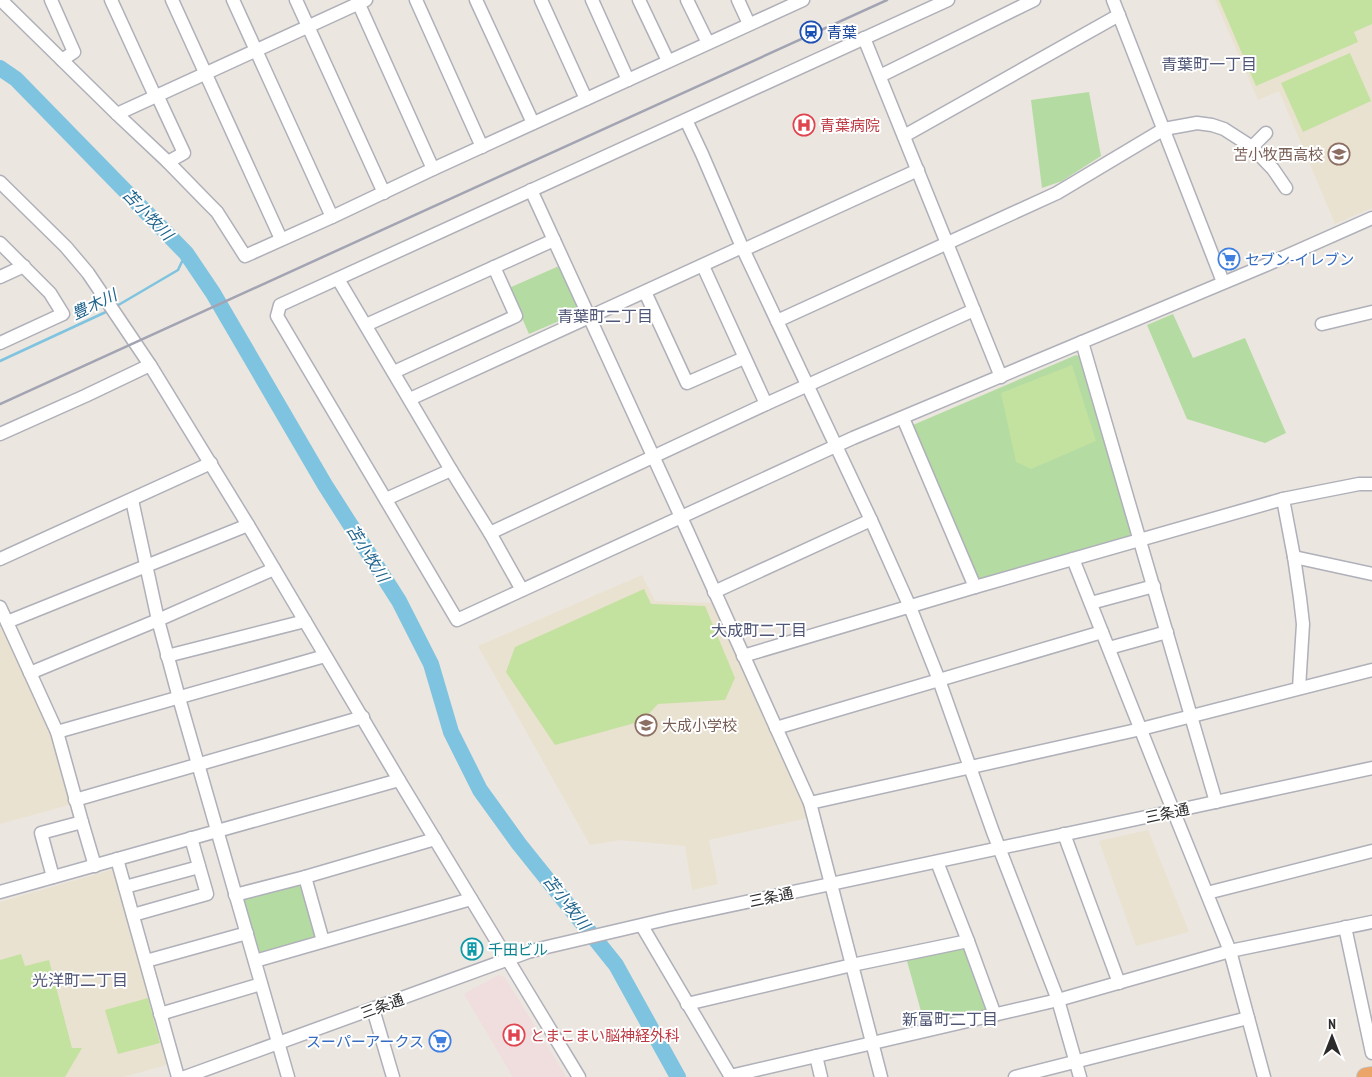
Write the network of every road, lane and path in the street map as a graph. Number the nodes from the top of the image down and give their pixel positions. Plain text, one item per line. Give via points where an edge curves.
1 (1, 0) edge
2 (51, 0) edge
3 (111, 0) edge
4 (172, 0) edge
5 (233, 0) edge
6 (296, 0) edge
7 (416, 0) edge
8 (476, 0) edge
9 (541, 0) edge
10 (592, 0) edge
11 (639, 0) edge
12 (687, 0) edge
13 (738, 0) edge
14 (803, 0) edge
15 (948, 0) edge
16 (1034, 0) edge
17 (1114, 0) edge
18 (360, 1) edge
19 (1119, 15) junction
20 (749, 24) junction
21 (308, 26) junction
22 (864, 38) junction
23 (708, 43) junction
24 (256, 50) junction
25 (62, 60) junction
26 (668, 61) junction
27 (206, 73) junction
28 (880, 76) junction
29 (628, 80) junction
30 (156, 96) junction
31 (586, 99) junction
32 (117, 114) junction
33 (686, 120) junction
34 (533, 123) junction
35 (1164, 129) junction
36 (1266, 133) dead end
37 (904, 136) junction
38 (482, 147) junction
39 (1252, 147) junction
40 (168, 162) junction
41 (433, 169) junction
42 (918, 170) junction
43 (0, 182) edge
44 (1286, 188) dead end
45 (531, 190) junction
46 (384, 193) junction
47 (332, 217) junction
48 (1372, 218) edge
49 (281, 239) junction
50 (554, 240) junction
51 (0, 243) edge
52 (946, 244) junction
53 (742, 248) junction
54 (24, 266) junction
55 (702, 266) junction
56 (494, 267) junction
57 (0, 277) edge
58 (338, 279) junction
59 (1223, 282) junction
60 (645, 292) junction
61 (974, 310) junction
62 (1372, 312) edge
63 (590, 317) junction
64 (777, 321) junction
65 (1322, 324) dead end
66 (366, 325) junction
67 (1082, 342) junction
68 (0, 343) edge
69 (744, 358) junction
70 (150, 365) junction
71 (394, 372) junction
72 (1000, 377) junction
73 (808, 386) junction
74 (410, 399) junction
75 (766, 404) junction
76 (903, 418) junction
77 (0, 434) edge
78 (836, 446) junction
79 (653, 457) junction
80 (210, 463) junction
81 (450, 470) junction
82 (1372, 484) edge
83 (1283, 498) junction
84 (132, 500) junction
85 (386, 500) junction
86 (681, 517) junction
87 (871, 520) junction
88 (248, 525) junction
89 (490, 533) junction
90 (1140, 539) junction
91 (1294, 557) junction
92 (0, 559) edge
93 (1073, 559) junction
94 (146, 567) junction
95 (274, 569) junction
96 (1372, 574) edge
97 (1154, 586) junction
98 (976, 587) junction
99 (522, 590) junction
100 (714, 592) junction
101 (1091, 603) junction
102 (0, 607) edge
103 (910, 607) junction
104 (158, 620) junction
105 (305, 621) junction
106 (7, 622) junction
107 (1102, 632) junction
108 (1167, 632) junction
109 (1109, 648) junction
110 (167, 656) junction
111 (325, 656) junction
112 (743, 656) junction
113 (1372, 670) edge
114 (30, 673) junction
115 (940, 680) junction
116 (1299, 688) junction
117 (179, 698) junction
118 (1191, 716) junction
119 (363, 717) junction
120 (776, 728) junction
121 (1141, 729) junction
122 (56, 732) junction
123 (198, 764) junction
124 (970, 767) junction
125 (1372, 768) edge
126 (399, 780) junction
127 (75, 800) junction
128 (1216, 802) junction
129 (810, 803) junction
130 (1174, 812) junction
131 (82, 822) junction
132 (217, 831) junction
133 (1064, 834) junction
134 (191, 838) junction
135 (435, 838) junction
136 (1000, 848) junction
137 (1372, 851) edge
138 (118, 859) junction
139 (938, 862) junction
140 (95, 866) junction
141 (199, 867) junction
142 (53, 877) junction
143 (305, 877) junction
144 (831, 884) junction
145 (125, 887) junction
146 (0, 892) edge
147 (1207, 894) junction
148 (235, 895) junction
149 (471, 899) junction
150 (133, 915) junction
151 (1372, 922) edge
152 (642, 926) junction
153 (1345, 927) junction
154 (246, 933) junction
155 (323, 941) junction
156 (968, 941) junction
157 (1230, 951) junction
158 (508, 959) junction
159 (146, 961) junction
160 (255, 961) junction
161 (852, 966) junction
162 (1119, 983) junction
163 (261, 984) junction
164 (1058, 1000) junction
165 (687, 1004) junction
166 (373, 1009) junction
167 (160, 1014) junction
168 (995, 1015) junction
169 (1248, 1018) junction
170 (278, 1043) junction
171 (872, 1043) junction
172 (1372, 1052) edge
173 (816, 1056) junction
174 (1076, 1062) junction
175 (1372, 1076) edge
176 (178, 1077) edge
177 (185, 1077) edge
178 (288, 1077) edge
179 (392, 1077) edge
180 (579, 1077) edge
181 (731, 1077) edge
182 (821, 1077) edge
183 (881, 1077) edge
184 (1015, 1077) edge
185 (1080, 1077) edge
186 (1264, 1077) edge
187 (1366, 1077) edge

1 - 25 street
2 - 25 street via 74,52
3 - 30 street
4 - 27 street
5 - 24 street
6 - 21 street
7 - 38 street
8 - 34 street
9 - 31 street
10 - 29 street
11 - 26 street
12 - 23 street
13 - 20 street
14 - 20 street
15 - 22 street
16 - 28 street
17 - 19 street
18 - 21 street
18 - 41 street
19 - 35 street
19 - 37 street
20 - 23 street
21 - 24 street
21 - 46 street
22 - 28 street
22 - 33 street
23 - 26 street
24 - 27 street
24 - 47 street
25 - 32 street
26 - 29 street
27 - 30 street
27 - 49 street
28 - 37 street
29 - 31 street
30 - 32 street
30 - 40 street via 184,153
31 - 34 street
32 - 40 street
33 - 45 street
33 - 53 street
34 - 38 street
35 - 39 street via 1197,123 1212,124
35 - 52 street via 1057,193
35 - 59 street
36 - 39 street
37 - 42 street
38 - 41 street
39 - 44 street
40 - 49 street via 217,212 245,256
41 - 46 street
42 - 52 street
42 - 53 street
43 - 70 street via 88,273
45 - 50 street
45 - 58 street
46 - 47 street
47 - 49 street
48 - 59 street
50 - 56 street
50 - 63 street
51 - 54 street
52 - 61 street
52 - 64 street
53 - 55 street
53 - 64 street
54 - 57 street
54 - 68 street via 50,293 63,314
55 - 60 street
55 - 69 street
56 - 66 street
56 - 71 street via 516,316
58 - 66 street
58 - 85 street via 280,306 277,316
59 - 67 street
60 - 63 street
60 - 69 street via 687,383
61 - 72 street
61 - 73 street
62 - 65 street
63 - 74 street
63 - 79 street
64 - 73 street
66 - 71 street
67 - 72 street
67 - 90 street
69 - 75 street
70 - 77 street
70 - 80 street
71 - 74 street
72 - 76 street
73 - 75 street
73 - 78 street
74 - 81 street
75 - 79 street
76 - 78 street
76 - 98 street
78 - 86 street
78 - 87 street
79 - 86 street
79 - 89 street
80 - 84 street
80 - 88 street
81 - 85 street
81 - 89 street
82 - 83 street
83 - 90 street
83 - 91 street
84 - 92 street
84 - 94 street
85 - 99 street via 457,620
86 - 99 street
86 - 100 street
87 - 100 street
87 - 103 street
88 - 94 street
88 - 95 street
89 - 99 street
90 - 93 street
90 - 97 street
91 - 96 street
91 - 116 street via 1303,624
93 - 98 street
93 - 101 street
94 - 104 street
94 - 106 street
95 - 104 street
95 - 105 street
97 - 101 street
97 - 108 street
98 - 103 street
100 - 112 street
101 - 107 street
102 - 106 street
103 - 112 street
103 - 115 street
104 - 110 street
104 - 114 street
105 - 110 street
105 - 111 street
106 - 114 street
107 - 109 street
107 - 115 street
108 - 109 street
108 - 118 street
109 - 121 street
110 - 117 street
111 - 117 street
111 - 119 street
112 - 120 street
113 - 116 street
114 - 122 street
115 - 120 street
115 - 124 street
116 - 118 street
117 - 122 street
117 - 123 street
118 - 121 street
118 - 128 street
119 - 123 street
119 - 126 street
120 - 129 street
121 - 124 street
121 - 130 street
122 - 127 street
123 - 127 street
123 - 132 street
124 - 129 street
124 - 136 street
125 - 128 street, 三条通
126 - 132 street
126 - 135 street
127 - 131 street
128 - 130 street, 三条通
129 - 144 street
130 - 133 street, 三条通
130 - 147 street
131 - 140 street
131 - 142 street via 41,833
132 - 134 street
132 - 148 street
133 - 136 street, 三条通
133 - 162 street
134 - 138 street
134 - 141 street
135 - 143 street
135 - 149 street
136 - 139 street, 三条通
136 - 164 street
137 - 147 street
138 - 140 street
138 - 145 street
139 - 144 street, 三条通
139 - 156 street
140 - 142 street
141 - 145 street
141 - 150 street via 207,894
142 - 146 street
143 - 148 street
143 - 155 street
144 - 152 street, 三条通
144 - 161 street
145 - 150 street
147 - 157 street
148 - 154 street
149 - 155 street
149 - 158 street
150 - 159 street
151 - 153 street
152 - 158 street, 三条通
152 - 165 street
153 - 157 street
153 - 172 street
154 - 159 street
154 - 160 street
155 - 160 street
156 - 161 street
156 - 168 street
157 - 162 street
157 - 169 street
158 - 166 street, 三条通
158 - 180 street
159 - 167 street
160 - 163 street
161 - 165 street
161 - 171 street
162 - 164 street
163 - 167 street
163 - 170 street
164 - 168 street
164 - 174 street
165 - 181 street
166 - 170 street, 三条通
166 - 179 street
167 - 176 street
168 - 171 street
169 - 174 street
169 - 186 street
170 - 177 street, 三条通
170 - 178 street
171 - 173 street
171 - 183 street
173 - 181 street
173 - 182 street
174 - 184 street
174 - 185 street
175 - 187 highway

